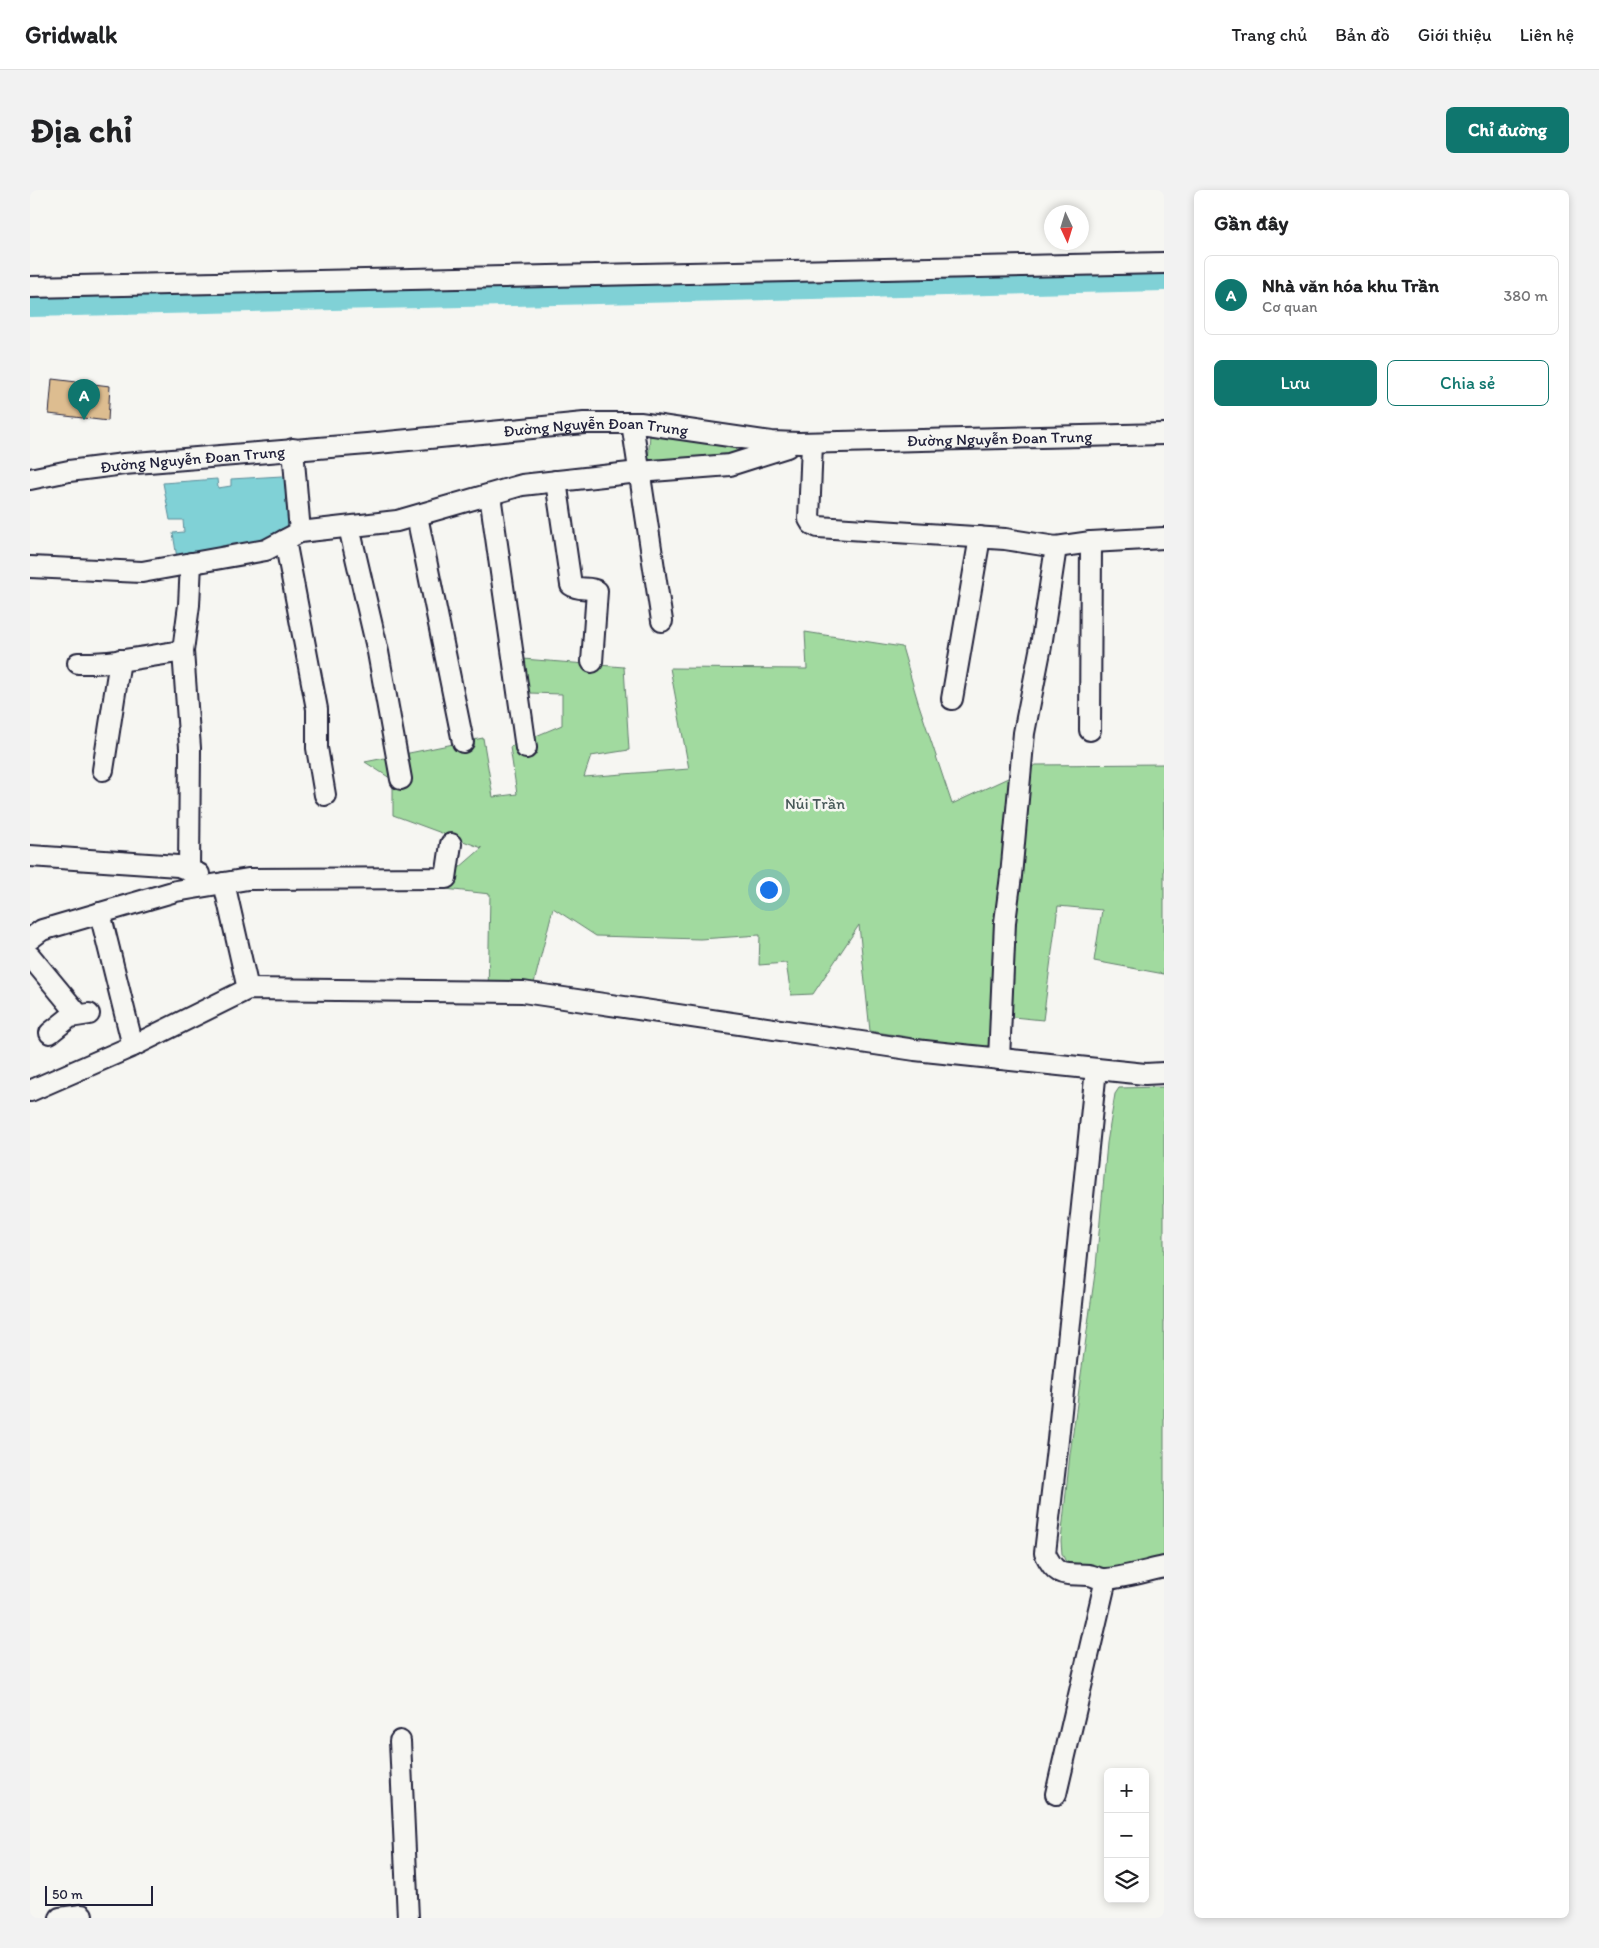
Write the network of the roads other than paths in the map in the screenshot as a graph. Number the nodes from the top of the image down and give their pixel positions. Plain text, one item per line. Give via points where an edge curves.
1 (1164, 263) edge
2 (30, 288) edge
3 (632, 423) junction
4 (1164, 434) edge
5 (805, 443) junction
6 (293, 450) junction
7 (639, 472) junction
8 (30, 479) edge
9 (556, 481) junction
10 (490, 495) junction
11 (417, 516) junction
12 (349, 527) junction
13 (292, 536) junction
14 (980, 537) junction
15 (1164, 538) edge
16 (1092, 542) junction
17 (1056, 547) junction
18 (191, 563) junction
19 (30, 567) edge
20 (662, 622) dead end
21 (183, 651) junction
22 (120, 660) junction
23 (592, 662) dead end
24 (78, 664) dead end
25 (952, 699) dead end
26 (1090, 730) dead end
27 (463, 742) dead end
28 (526, 748) dead end
29 (103, 770) dead end
30 (401, 779) dead end
31 (325, 795) dead end
32 (451, 844) dead end
33 (30, 856) edge
34 (189, 871) junction
35 (224, 883) junction
36 (100, 913) junction
37 (30, 939) edge
38 (30, 956) edge
39 (248, 989) junction
40 (50, 1032) dead end
41 (133, 1046) junction
42 (999, 1059) junction
43 (1096, 1069) junction
44 (1164, 1073) edge
45 (30, 1090) edge
46 (1164, 1567) edge
47 (1106, 1579) junction
48 (400, 1741) dead end
49 (1056, 1794) dead end
50 (82, 1915) dead end
51 (60, 1918) edge
52 (408, 1918) edge

1 - 2 street
3 - 5 street, Đường Nguyễn Đoan Trung via 771,442
3 - 6 street, Đường Nguyễn Đoan Trung via 584,423
3 - 7 street
4 - 5 street, Đường Nguyễn Đoan Trung
5 - 7 street via 730,465
5 - 14 street via 809,519 812,524 818,527
6 - 8 street, Đường Nguyễn Đoan Trung via 102,466
6 - 13 street
7 - 9 street
7 - 20 street
9 - 10 street
9 - 23 street via 571,585 597,591
10 - 11 street
10 - 28 street
11 - 12 street
11 - 27 street
12 - 13 street
12 - 30 street via 384,680
13 - 18 street via 266,550
13 - 31 street via 317,709 317,748
14 - 17 street
14 - 25 street
15 - 16 street
16 - 17 street
16 - 26 street
17 - 42 street via 1024,733 1005,922
18 - 19 street via 142,572
18 - 21 street
21 - 22 street
21 - 34 street via 190,748
22 - 24 street
22 - 29 street
32 - 35 street via 446,878 248,879
33 - 34 street via 178,866
34 - 35 street
35 - 36 street via 176,891
35 - 39 street
36 - 37 street via 42,930
36 - 41 street
38 - 40 street via 84,1014 70,1017
39 - 41 street
39 - 42 street via 523,992 915,1050
41 - 45 street
42 - 43 street
43 - 44 street
43 - 47 street via 1045,1553 1059,1572
46 - 47 street
47 - 49 street
48 - 52 street
50 - 51 street

